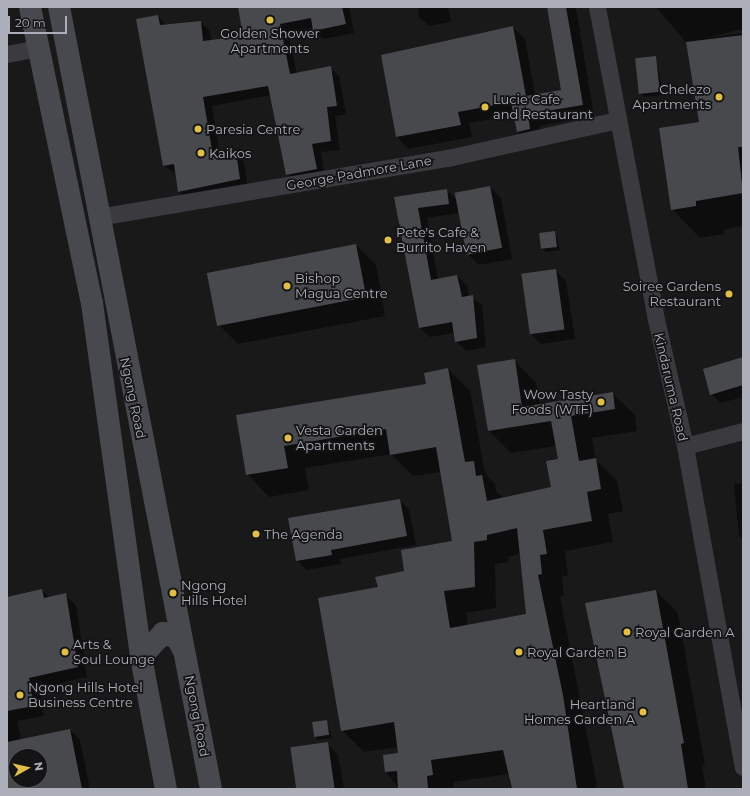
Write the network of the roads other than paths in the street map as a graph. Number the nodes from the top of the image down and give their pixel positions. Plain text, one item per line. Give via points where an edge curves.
1 (30, 7) edge
2 (59, 7) edge
3 (597, 7) edge
4 (38, 48) junction
5 (7, 54) edge
6 (618, 120) junction
7 (98, 217) junction
8 (743, 431) edge
9 (685, 446) junction
10 (184, 651) junction
11 (141, 657) junction
12 (743, 767) edge
13 (166, 789) edge
14 (211, 789) edge

1 - 4 main road, Ngong Road
2 - 7 main road, Ngong Road
3 - 6 street, Kindaruma Road
4 - 5 street
4 - 11 main road, Ngong Road via 92,303
6 - 7 street, George Padmore Lane via 452,157
6 - 9 street, Kindaruma Road via 654,315
7 - 10 main road, Ngong Road
8 - 9 street
9 - 12 street, Kindaruma Road
10 - 11 main road via 177,638 163,633
10 - 14 main road, Ngong Road
11 - 13 main road, Ngong Road

